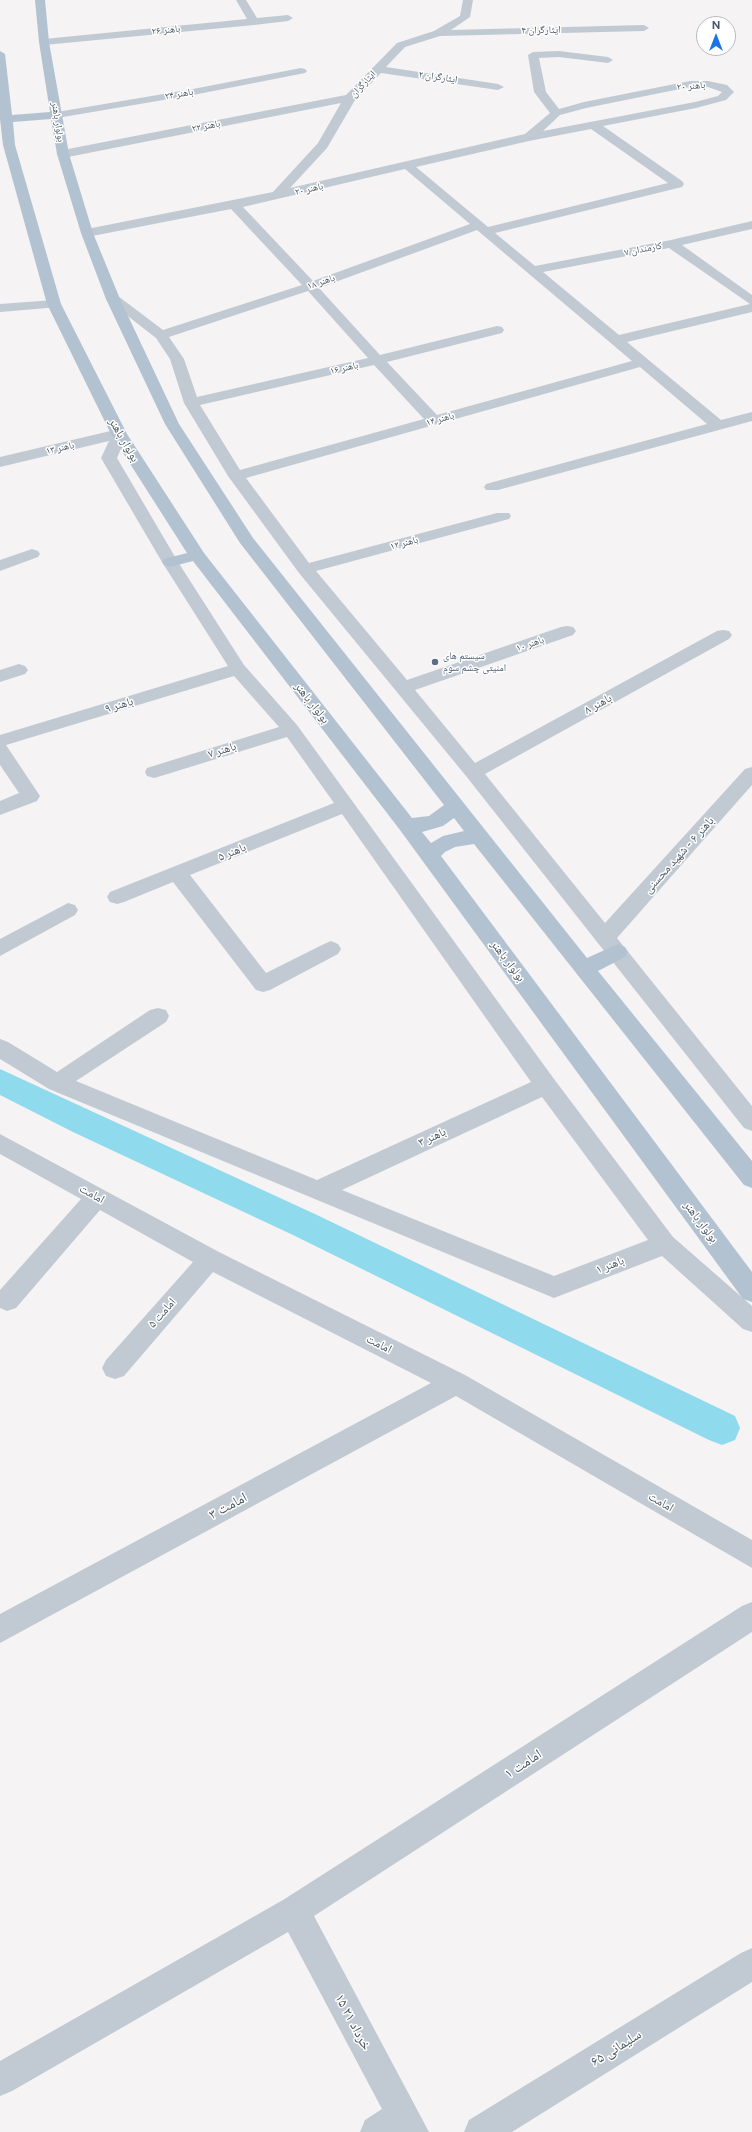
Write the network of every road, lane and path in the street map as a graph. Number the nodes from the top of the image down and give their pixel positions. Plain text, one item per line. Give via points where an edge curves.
1 (40, 0) edge
2 (241, 0) edge
3 (468, 0) edge
4 (288, 18) dead end
5 (254, 22) junction
6 (644, 28) dead end
7 (438, 33) junction
8 (44, 42) junction
9 (0, 54) edge
10 (608, 60) dead end
11 (378, 68) junction
12 (301, 71) dead end
13 (498, 86) dead end
14 (350, 98) junction
15 (556, 113) junction
16 (57, 115) junction
17 (6, 119) junction
18 (593, 125) junction
19 (529, 137) junction
20 (5, 146) edge
21 (63, 154) junction
22 (408, 166) junction
23 (276, 196) junction
24 (234, 206) junction
25 (752, 225) edge
26 (483, 228) junction
27 (87, 233) junction
28 (671, 244) junction
29 (532, 270) junction
30 (310, 286) junction
31 (113, 299) junction
32 (752, 301) edge
33 (54, 304) junction
34 (0, 308) edge
35 (752, 308) edge
36 (497, 330) dead end
37 (161, 335) junction
38 (618, 340) junction
39 (377, 360) junction
40 (643, 362) junction
41 (191, 403) junction
42 (752, 416) edge
43 (434, 420) junction
44 (718, 425) junction
45 (119, 434) junction
46 (0, 462) edge
47 (236, 476) junction
48 (492, 487) dead end
49 (503, 516) dead end
50 (32, 554) dead end
51 (197, 555) junction
52 (170, 562) junction
53 (0, 566) edge
54 (305, 569) junction
55 (568, 631) dead end
56 (723, 635) dead end
57 (238, 669) junction
58 (19, 670) dead end
59 (0, 676) edge
60 (403, 688) junction
61 (291, 729) junction
62 (0, 741) edge
63 (0, 750) edge
64 (154, 772) dead end
65 (473, 772) junction
66 (752, 773) edge
67 (746, 792) edge
68 (346, 805) junction
69 (454, 805) junction
70 (0, 808) edge
71 (407, 824) junction
72 (479, 837) junction
73 (430, 856) junction
74 (178, 874) junction
75 (117, 897) dead end
76 (68, 910) dead end
77 (606, 936) junction
78 (0, 948) edge
79 (331, 950) dead end
80 (618, 952) junction
81 (585, 968) junction
82 (158, 1016) dead end
83 (0, 1048) edge
84 (57, 1082) junction
85 (546, 1085) junction
86 (752, 1122) edge
87 (0, 1143) edge
88 (752, 1178) edge
89 (318, 1190) junction
90 (97, 1197) junction
91 (665, 1244) junction
92 (210, 1259) junction
93 (752, 1291) edge
94 (7, 1300) dead end
95 (752, 1321) edge
96 (115, 1368) dead end
97 (456, 1383) junction
98 (752, 1555) edge
99 (752, 1616) edge
100 (0, 1629) edge
101 (294, 1912) junction
102 (752, 1964) edge
103 (0, 2079) edge
104 (398, 2126) edge
105 (481, 2132) edge

1 - 8 main road, بولوار باهنر
2 - 5 street
3 - 7 street, ایثارگران via 466,17
4 - 5 street, باهنر ۲۶
5 - 8 street, باهنر ۲۶
6 - 7 street, ایثارگران ۴
7 - 11 street, ایثارگران via 402,45
8 - 16 main road, بولوار باهنر
9 - 17 main road, بولوار باهنر
10 - 15 street via 559,54 533,55 540,92
11 - 13 street, ایثارگران ۲
11 - 14 street, ایثارگران
12 - 16 street, باهنر ۲۴
14 - 21 street, باهنر ۲۲
14 - 23 street, ایثارگران via 324,145
15 - 18 street, باهنر ۲۰ via 690,84 723,87 728,92 716,100
15 - 19 street, باهنر ۲۰
16 - 17 main road
16 - 21 main road, بولوار باهنر
17 - 20 main road, بولوار باهنر
18 - 19 street, باهنر ۲۰
18 - 26 street, باهنر ۱۸ via 678,184
19 - 22 street, باهنر ۲۰
20 - 33 main road, بولوار باهنر
21 - 27 main road, بولوار باهنر
22 - 23 street, باهنر ۲۰
22 - 26 street
23 - 24 street, باهنر ۲۰
24 - 27 street, باهنر ۲۰
24 - 30 street
25 - 28 street, کارمندان ۷
26 - 29 street
26 - 30 street, باهنر ۱۸
27 - 31 main road, بولوار باهنر
28 - 29 street, کارمندان ۷
28 - 32 street
29 - 38 street
30 - 37 street, باهنر ۱۸
30 - 39 street
31 - 37 street
31 - 69 main road, بولوار باهنر via 172,424 246,540
33 - 34 street
33 - 45 main road, بولوار باهنر
35 - 38 street
36 - 39 street, باهنر ۱۶
37 - 41 street via 177,359
38 - 40 street
39 - 41 street, باهنر ۱۶
39 - 43 street
40 - 43 street, باهنر ۱۴
40 - 44 street
41 - 47 street
42 - 44 street
43 - 47 street, باهنر ۱۴
44 - 48 street
45 - 46 street, باهنر ۱۳
45 - 51 main road, بولوار باهنر
45 - 52 street via 109,458
47 - 54 street
49 - 54 street, باهنر ۱۲
50 - 53 street
51 - 52 main road
51 - 71 main road, بولوار باهنر
52 - 57 street
54 - 60 street
55 - 60 street, باهنر ۱۰
56 - 65 street, باهنر ۸
57 - 61 street
57 - 62 street, باهنر ۹
58 - 59 street
60 - 65 street
61 - 64 street, باهنر ۷
61 - 68 street
63 - 70 street via 30,796
65 - 77 street
66 - 67 street, باهنر ۶ - شهید محسنی
67 - 77 street, باهنر ۶ - شهید محسنی
68 - 74 street, باهنر ۵
68 - 85 street
69 - 71 main road via 447,814 436,821
69 - 72 main road, بولوار باهنر
71 - 73 main road, بولوار باهنر
72 - 73 main road via 450,841 438,847
72 - 81 main road, بولوار باهنر
73 - 93 main road, بولوار باهنر
74 - 75 street, باهنر ۵
74 - 79 street via 264,984
76 - 78 street
77 - 80 street
80 - 81 main road
80 - 86 street
81 - 88 main road, بولوار باهنر
82 - 84 street
83 - 84 street
84 - 89 street
85 - 89 street, باهنر ۳
85 - 91 street
87 - 90 street, امامت
89 - 91 street, باهنر ۱ via 554,1287
90 - 92 street, امامت
90 - 94 street
91 - 95 street
92 - 96 street, امامت ۵
92 - 97 street, امامت
97 - 98 street, امامت
97 - 100 street, امامت ۳
99 - 101 street, امامت ۱
101 - 103 street, امامت ۱
101 - 104 street, ۱۵ خرداد ۲١
102 - 105 street, سلیمانی ۶۵

